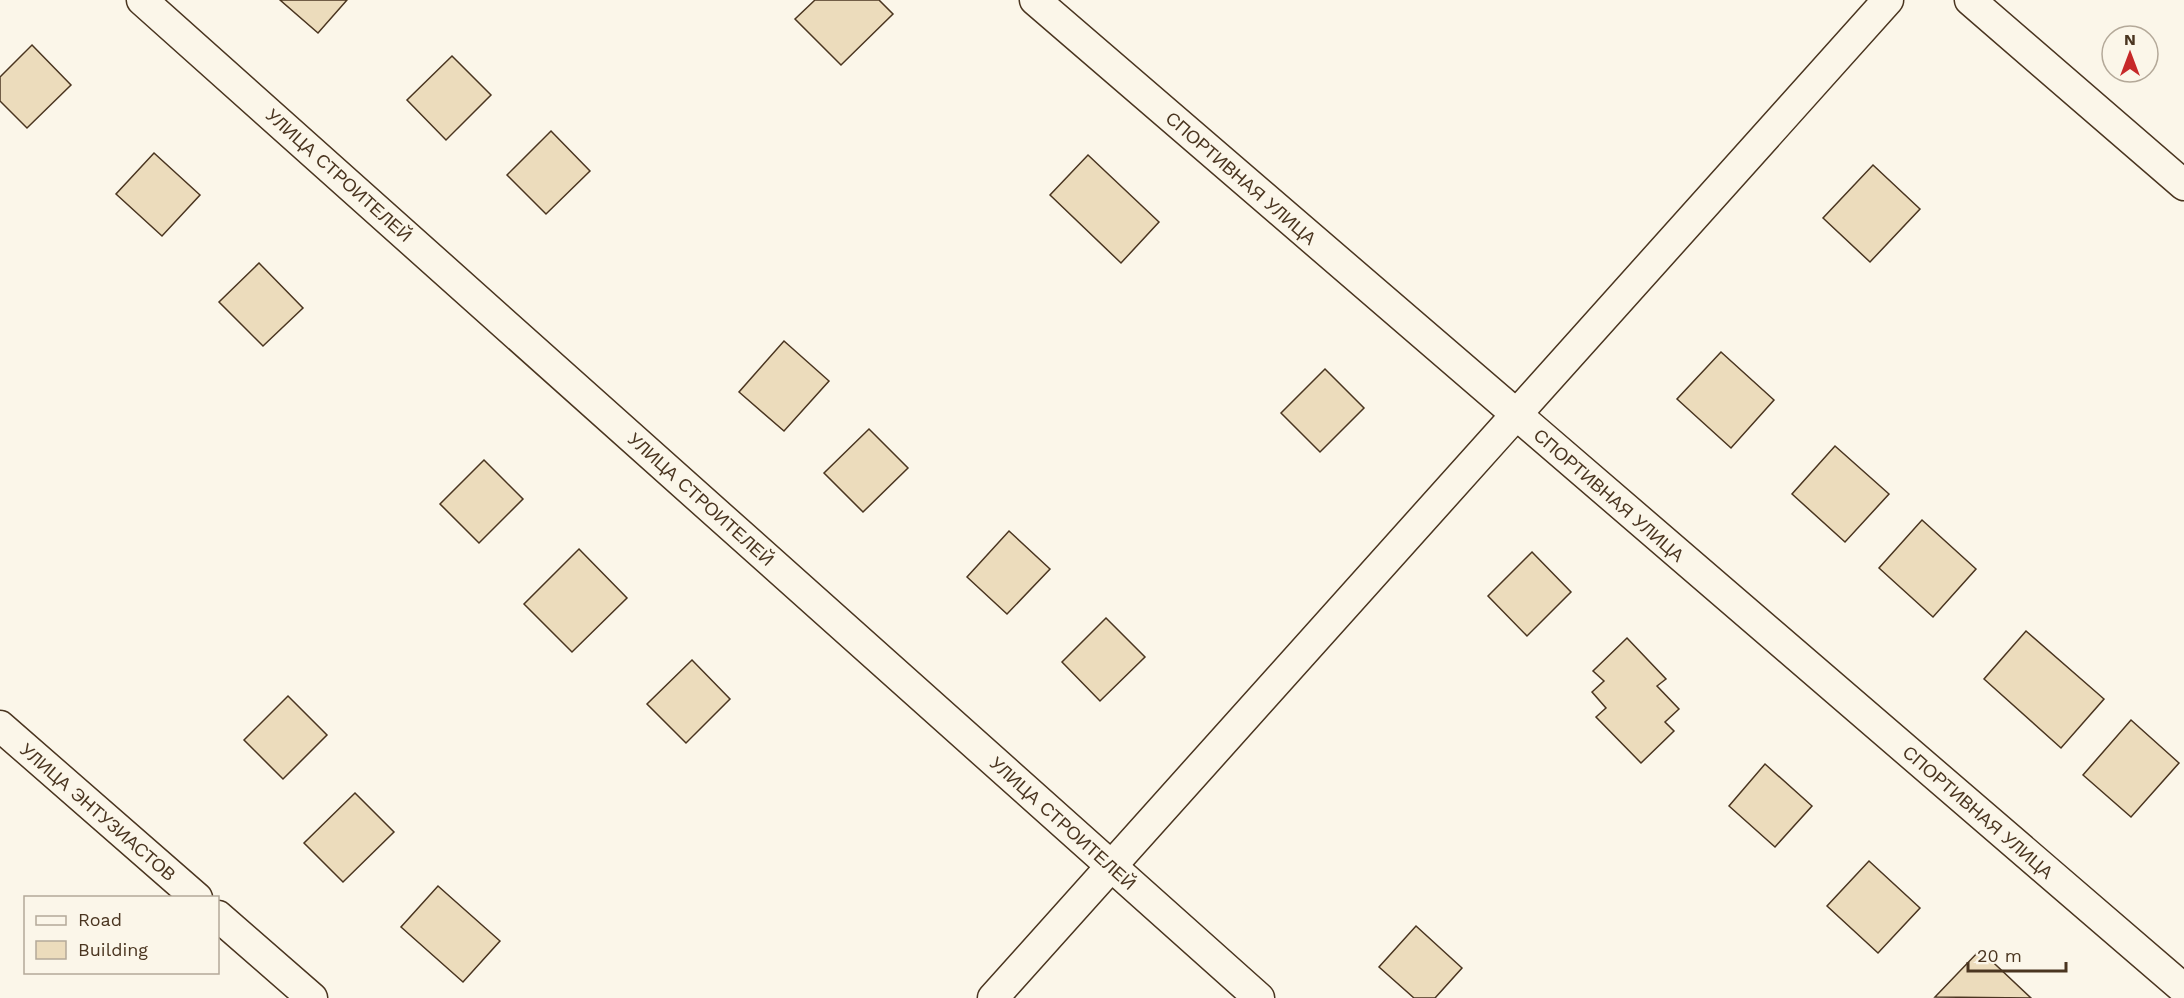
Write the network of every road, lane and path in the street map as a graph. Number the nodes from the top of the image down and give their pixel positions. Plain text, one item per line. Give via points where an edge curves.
1 (142, 0) edge
2 (1035, 0) edge
3 (1888, 0) edge
4 (1970, 0) edge
5 (2184, 185) edge
6 (1516, 414) junction
7 (0, 726) edge
8 (1112, 866) junction
9 (196, 896) edge
10 (219, 917) edge
11 (2184, 989) edge
12 (312, 998) edge
13 (993, 998) edge
14 (1259, 998) edge

1 - 8 street, УЛИЦА СТРОИТЕЛЕЙ
2 - 6 street, СПОРТИВНАЯ УЛИЦА
3 - 6 street
4 - 5 street
6 - 8 street
6 - 11 street, СПОРТИВНАЯ УЛИЦА
7 - 9 street, УЛИЦА ЭНТУЗИАСТОВ
8 - 13 street
8 - 14 street, УЛИЦА СТРОИТЕЛЕЙ
10 - 12 street

